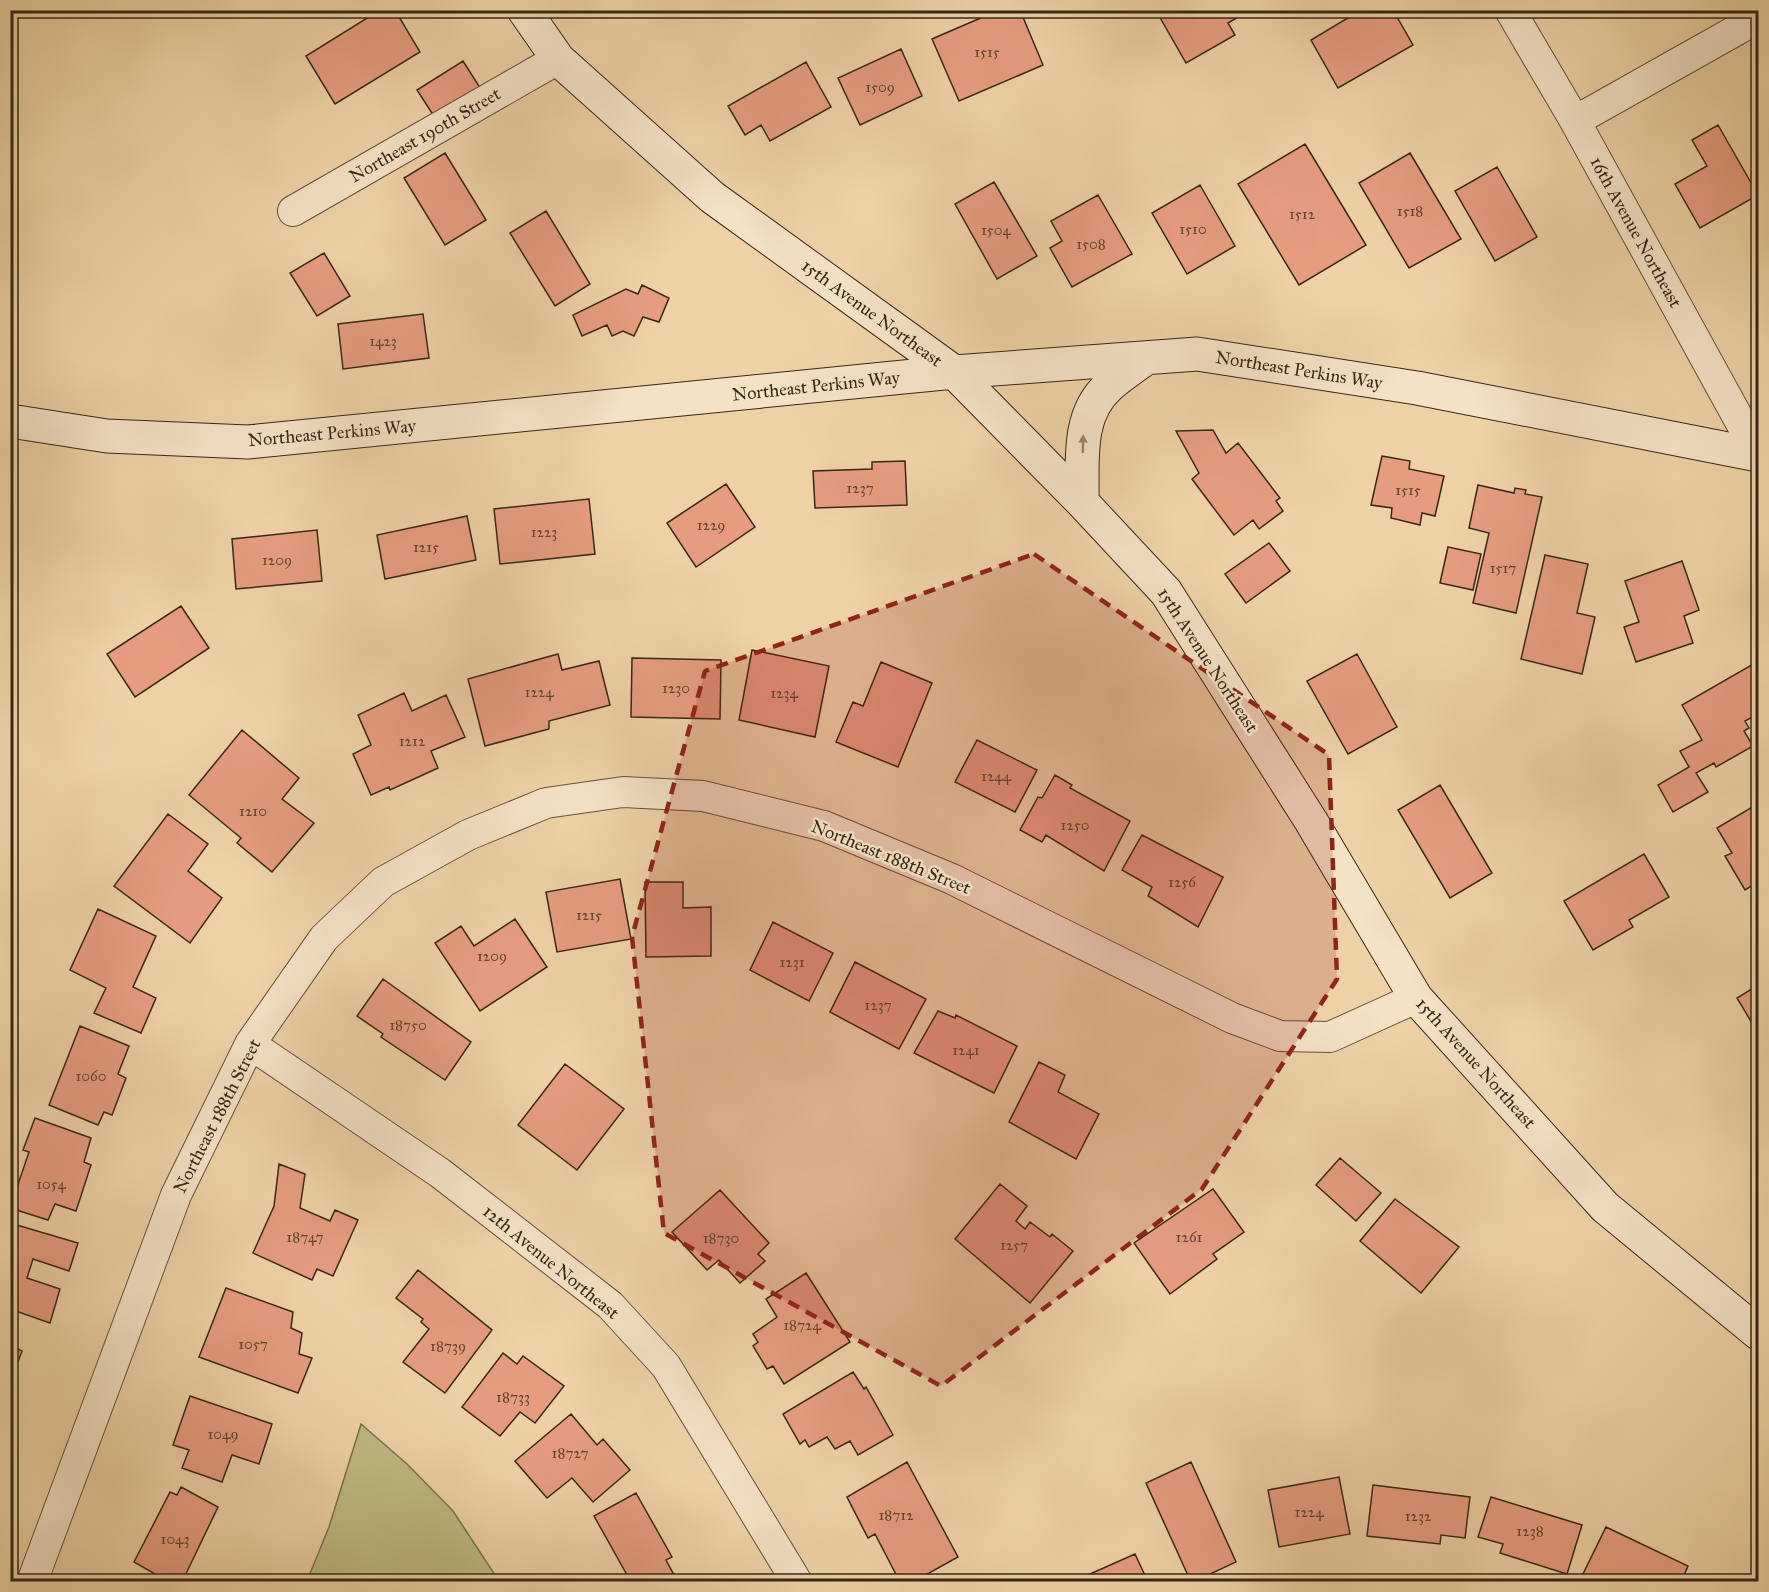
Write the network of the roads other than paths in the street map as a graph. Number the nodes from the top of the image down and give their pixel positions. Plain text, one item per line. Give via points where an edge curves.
1 (524, 10) edge
2 (1510, 10) edge
3 (1758, 18) edge
4 (558, 59) junction
5 (1575, 121) junction
6 (293, 211) dead end
7 (1146, 358) junction
8 (954, 372) junction
9 (10, 421) edge
10 (1758, 454) edge
11 (1082, 502) junction
12 (1416, 998) junction
13 (250, 1044) junction
14 (1758, 1333) edge
15 (32, 1581) edge
16 (797, 1581) edge

1 - 4 main road, 15th Avenue Northeast
2 - 5 street, 16th Avenue Northeast
3 - 5 street
4 - 6 street, Northeast 190th Street
4 - 8 main road, 15th Avenue Northeast via 712,197
5 - 10 street, 16th Avenue Northeast
7 - 8 main road, Northeast Perkins Way
7 - 10 main road, Northeast Perkins Way via 1197,354 1417,388
11 -> 7 main road via 1084,430 1091,413 1107,388
8 - 9 main road, Northeast Perkins Way via 248,442 106,436
8 - 11 main road, 15th Avenue Northeast
11 - 12 main road, 15th Avenue Northeast via 1166,592 1311,821
12 - 13 street, Northeast 188th Street via 1330,1037 1280,1036 1232,1018 952,879 824,826 703,796 623,792 546,803 468,835 383,882 324,938
12 - 14 main road, 15th Avenue Northeast via 1605,1207
13 - 15 street, Northeast 188th Street via 176,1194
13 - 16 street, 12th Avenue Northeast via 440,1173 610,1305 666,1366

